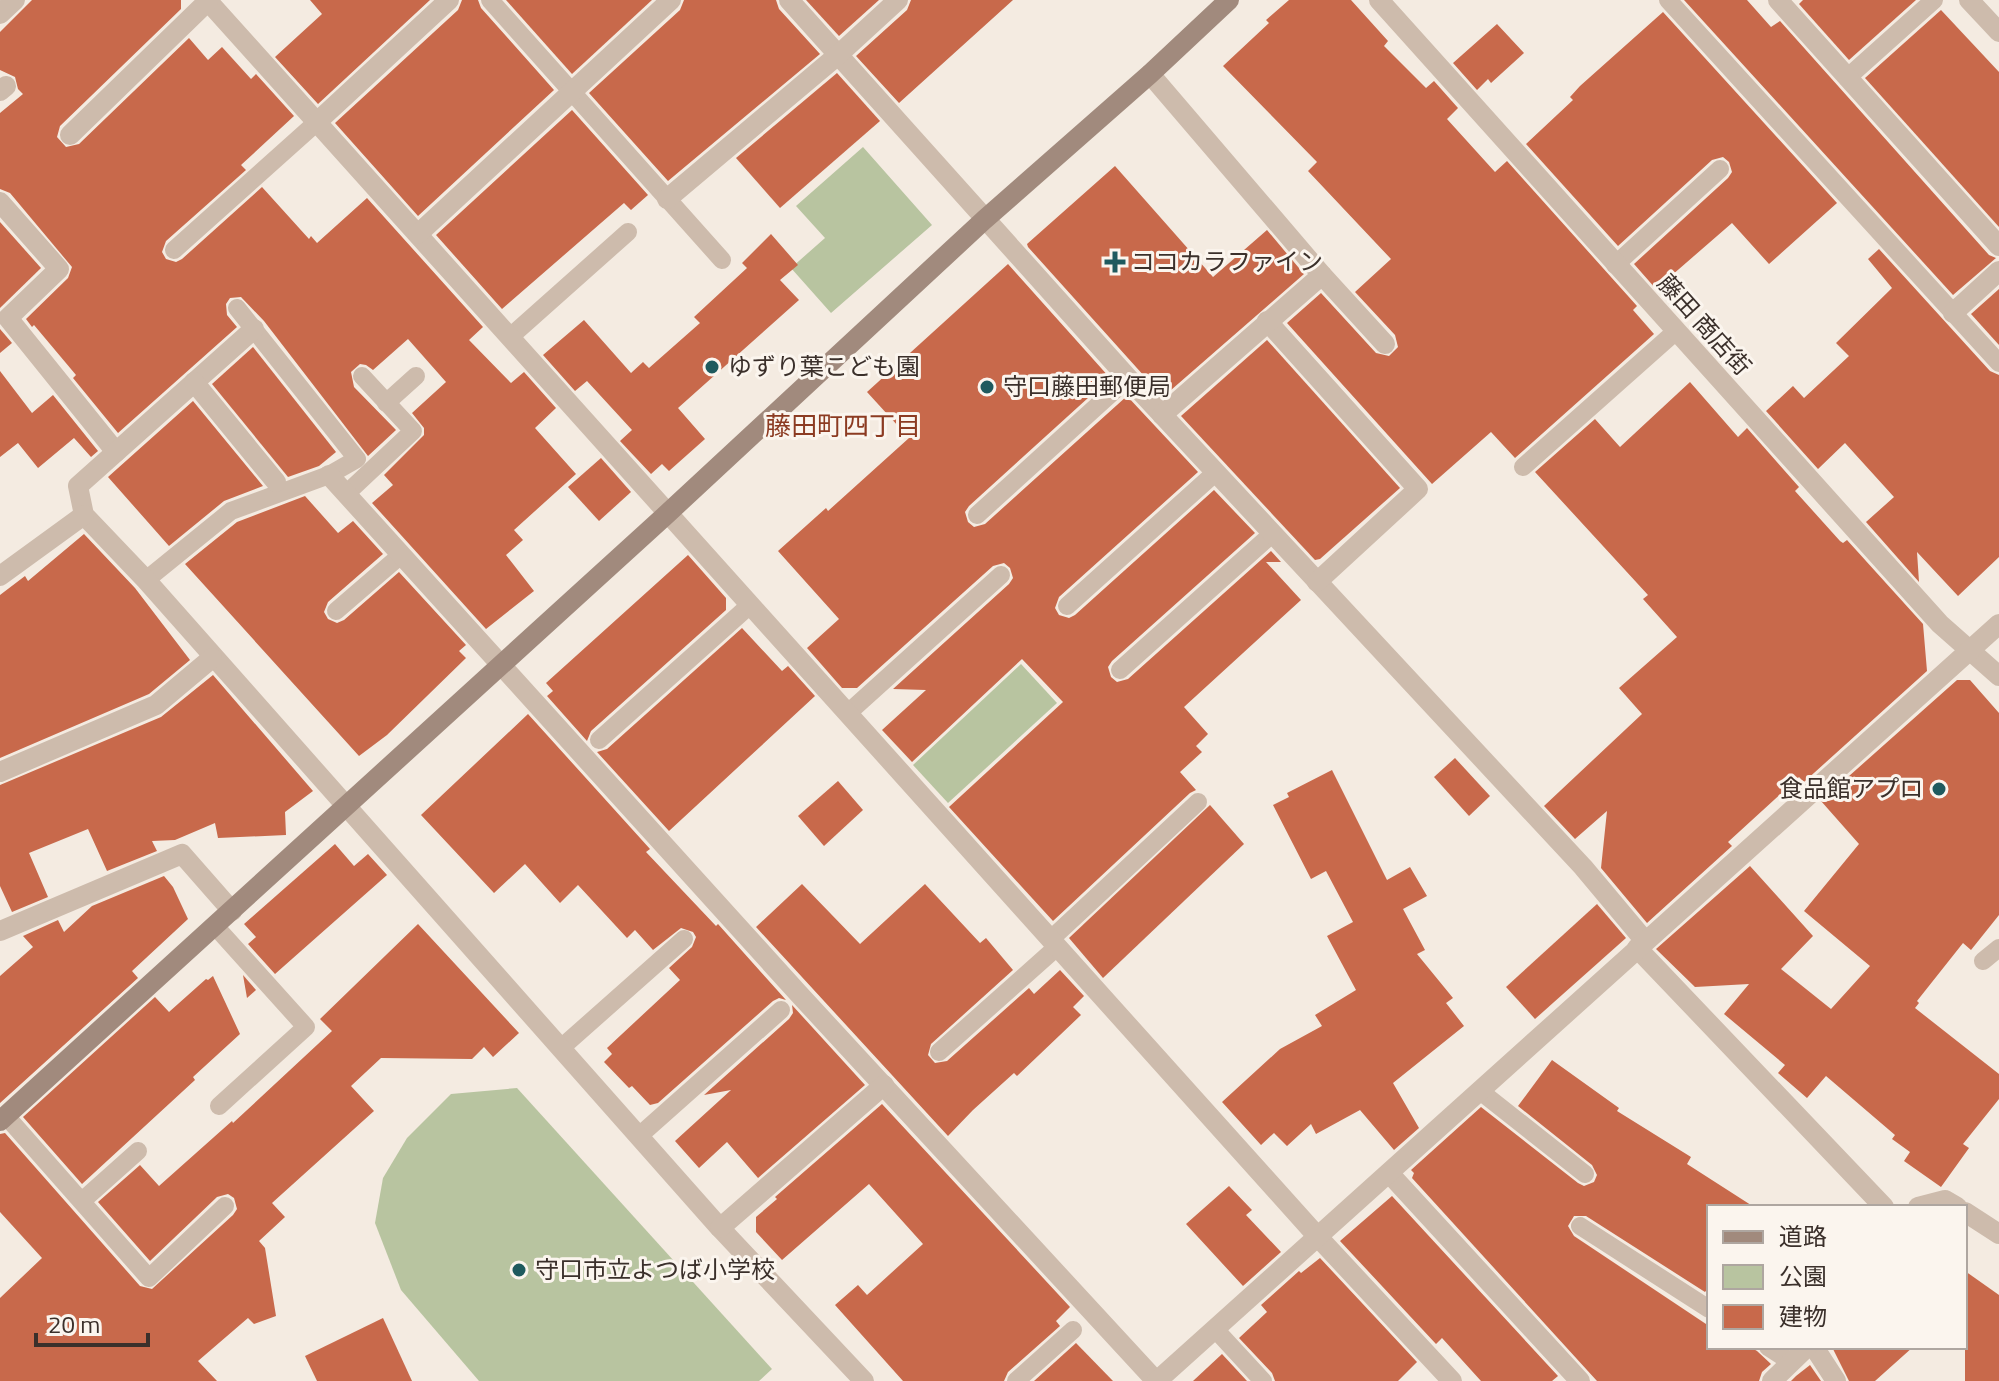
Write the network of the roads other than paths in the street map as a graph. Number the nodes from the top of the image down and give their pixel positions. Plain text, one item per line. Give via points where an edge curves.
1 (15, 0) edge
2 (208, 0) edge
3 (449, 0) edge
4 (490, 0) edge
5 (671, 0) edge
6 (789, 0) edge
7 (898, 0) edge
8 (1229, 0) edge
9 (1379, 0) edge
10 (1668, 0) edge
11 (1778, 0) edge
12 (1934, 0) edge
13 (1969, 0) edge
14 (0, 14) edge
15 (1999, 32) edge
16 (838, 55) junction
17 (1150, 74) junction
18 (1847, 78) junction
19 (573, 93) junction
20 (317, 122) junction
21 (70, 135) dead end
22 (1720, 169) dead end
23 (667, 199) junction
24 (0, 202) edge
25 (984, 220) junction
26 (628, 232) dead end
27 (418, 234) junction
28 (1999, 246) edge
29 (174, 250) dead end
30 (722, 260) dead end
31 (1615, 265) junction
32 (1999, 271) edge
33 (1322, 275) junction
34 (237, 308) dead end
35 (1953, 313) junction
36 (1267, 321) junction
37 (254, 329) junction
38 (1675, 332) junction
39 (510, 337) junction
40 (1385, 344) dead end
41 (1999, 363) edge
42 (362, 376) dead end
43 (416, 376) dead end
44 (1128, 378) junction
45 (194, 382) junction
46 (386, 403) junction
47 (1162, 415) junction
48 (116, 452) junction
49 (1523, 467) dead end
50 (1215, 473) junction
51 (329, 475) junction
52 (280, 487) junction
53 (346, 494) junction
54 (668, 513) junction
55 (84, 515) junction
56 (977, 515) dead end
57 (1272, 534) junction
58 (401, 555) junction
59 (1001, 575) dead end
60 (0, 576) edge
61 (146, 580) junction
62 (1317, 582) junction
63 (750, 605) junction
64 (1067, 606) dead end
65 (336, 611) dead end
66 (1999, 624) edge
67 (1970, 650) junction
68 (212, 658) junction
69 (500, 666) junction
70 (1120, 670) dead end
71 (1999, 676) edge
72 (848, 713) junction
73 (599, 740) dead end
74 (0, 772) edge
75 (1198, 802) dead end
76 (347, 806) junction
77 (232, 911) junction
78 (215, 926) junction
79 (0, 931) edge
80 (684, 939) dead end
81 (1054, 943) junction
82 (1641, 944) junction
83 (1999, 948) edge
84 (1983, 961) dead end
85 (781, 1010) dead end
86 (561, 1048) junction
87 (939, 1052) dead end
88 (884, 1085) junction
89 (1480, 1091) junction
90 (219, 1106) dead end
91 (3, 1119) edge
92 (639, 1136) junction
93 (138, 1151) dead end
94 (1389, 1173) junction
95 (1585, 1174) dead end
96 (82, 1201) junction
97 (1882, 1205) edge
98 (1926, 1205) edge
99 (1954, 1205) edge
100 (225, 1206) dead end
101 (1967, 1213) edge
102 (1580, 1226) dead end
103 (720, 1228) junction
104 (1999, 1234) edge
105 (1318, 1237) junction
106 (1707, 1308) edge
107 (1215, 1329) junction
108 (1073, 1330) dead end
109 (1771, 1349) edge
110 (1805, 1349) edge
111 (1815, 1349) edge
112 (1791, 1362) junction
113 (1160, 1380) edge
114 (864, 1381) edge
115 (1016, 1381) edge
116 (1263, 1381) edge
117 (1452, 1381) edge
118 (1580, 1381) edge
119 (1772, 1381) edge
120 (1836, 1381) edge

1 - 14 street
2 - 20 street
2 - 21 street
3 - 20 street
4 - 19 lane
5 - 19 street
6 - 16 street
7 - 16 street
8 - 17 street
9 - 31 street, 藤田 商店街
10 - 35 lane
11 - 18 street
12 - 18 lane
13 - 15 street
16 - 23 street
16 - 25 street
17 - 25 street
17 - 33 street
18 - 28 street
19 - 23 lane
19 - 27 street
20 - 27 street
20 - 29 lane
22 - 31 lane
23 - 30 lane
24 - 48 street via 59,269 8,318
25 - 44 street
25 - 54 street
26 - 39 lane
27 - 39 street
31 - 38 street, 藤田 商店街
32 - 35 street
33 - 36 street
33 - 40 street
34 - 37 lane
35 - 41 lane
36 - 47 street
36 - 62 street via 1418,489
37 - 45 street
37 - 51 lane via 357,459
38 - 49 lane
38 - 67 street, 藤田 商店街 via 1940,624
39 - 54 street
42 - 46 lane
43 - 46 lane
44 - 47 street
44 - 56 lane
45 - 48 street
45 - 52 street
46 - 53 lane via 413,431
47 - 50 street
48 - 55 street via 78,486
50 - 57 street
50 - 64 lane
51 - 52 lane
51 - 53 street
52 - 61 lane via 231,511
53 - 58 street
54 - 63 street
54 - 69 street
55 - 60 street
55 - 61 street
57 - 62 street
57 - 70 lane
58 - 65 lane
58 - 69 street
59 - 72 lane
61 - 68 street
62 - 82 street via 1583,867
63 - 72 street
63 - 73 lane
66 - 67 street
67 - 71 street, 藤田 商店街
67 - 82 street
68 - 74 street via 156,705
68 - 76 street
69 - 76 street
69 - 88 street
72 - 81 street
75 - 81 lane
76 - 77 street
76 - 86 street
77 - 78 street
77 - 79 street via 182,854
78 - 90 lane via 306,1027
78 - 91 street
80 - 86 lane
81 - 87 lane
81 - 105 street
82 - 89 street
82 - 97 street
83 - 84 lane
85 - 92 lane
86 - 92 street
88 - 103 street
88 - 113 street
89 - 94 street
89 - 95 lane
91 - 96 lane
92 - 103 street
93 - 96 lane
94 - 105 street
94 - 118 street
96 - 100 lane via 149,1278
98 - 99 street via 1945,1200
101 - 104 street
102 - 106 lane
103 - 114 street
105 - 107 street
105 - 117 street
107 - 113 street
107 - 116 lane
108 - 115 lane
109 - 112 lane
110 - 112 street
111 - 120 street
112 - 119 street

